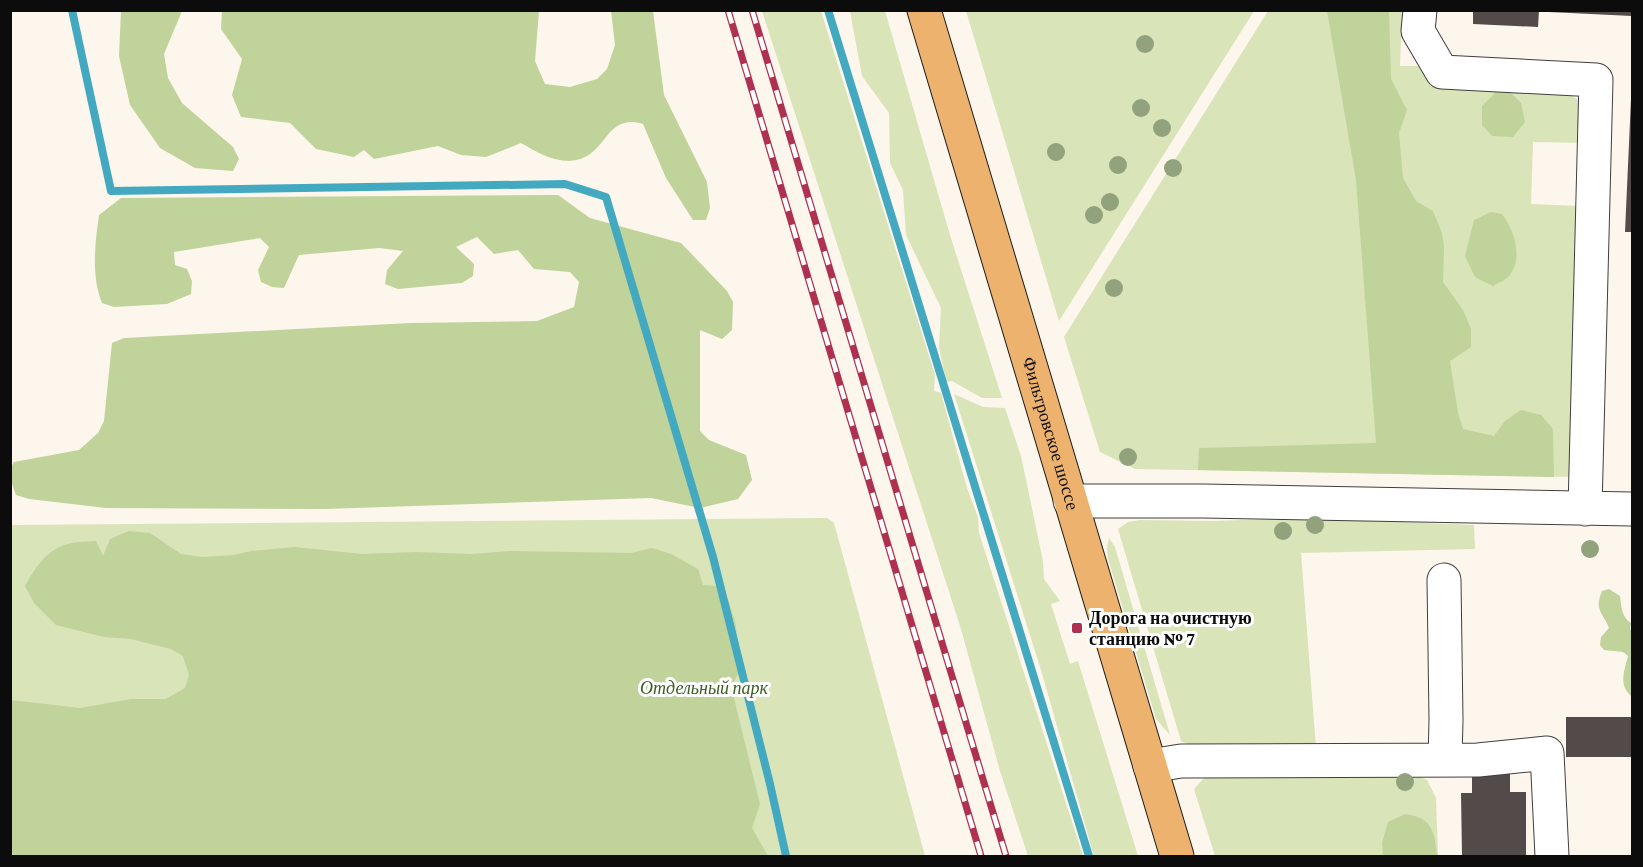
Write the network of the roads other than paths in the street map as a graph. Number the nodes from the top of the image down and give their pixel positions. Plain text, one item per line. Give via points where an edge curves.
1 (924, 10) edge
2 (1420, 10) edge
3 (1070, 501) junction
4 (1585, 509) junction
5 (1632, 509) edge
6 (1444, 580) dead end
7 (1445, 759) junction
8 (1150, 766) junction
9 (1177, 856) edge
10 (1552, 856) edge

1 - 3 main road, Фильтровское шоссе
2 - 4 lane via 1418,31 1443,72 1596,80
3 - 4 lane
3 - 8 main road, Фильтровское шоссе
4 - 5 lane
6 - 7 lane
7 - 8 lane via 1181,761
7 - 10 lane via 1547,753
8 - 9 main road, Фильтровское шоссе

